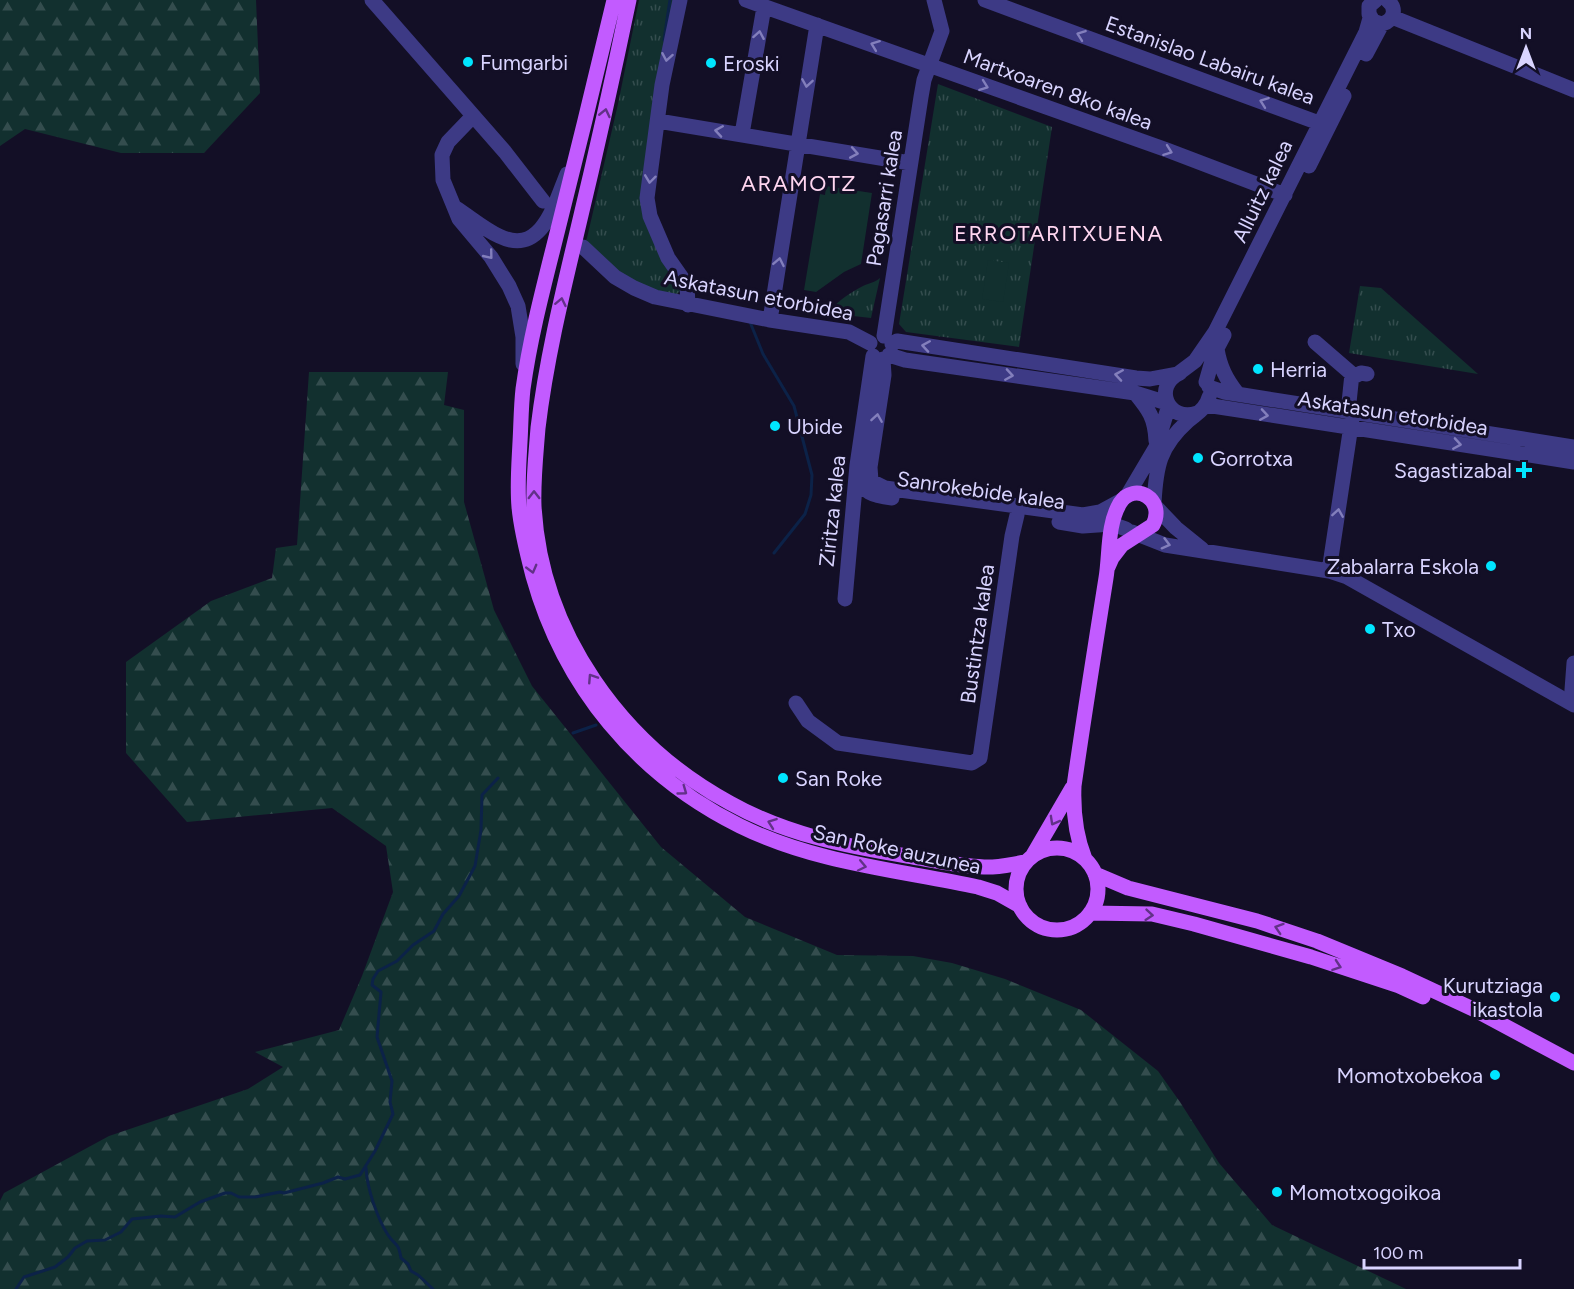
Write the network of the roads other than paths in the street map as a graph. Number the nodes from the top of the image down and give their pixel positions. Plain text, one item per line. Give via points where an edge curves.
1 (372, 0) edge
2 (614, 0) edge
3 (629, 0) edge
4 (680, 0) edge
5 (746, 0) edge
6 (934, 0) edge
7 (985, 0) edge
8 (764, 7) junction
9 (1380, 7) edge
10 (817, 25) junction
11 (929, 67) junction
12 (1574, 90) edge
13 (473, 116) junction
14 (658, 121) junction
15 (1319, 123) junction
16 (742, 134) junction
17 (798, 144) junction
18 (578, 149) junction
19 (910, 163) junction
20 (1285, 195) junction
21 (543, 201) dead end
22 (456, 207) junction
23 (583, 247) dead end
24 (688, 305) junction
25 (770, 320) junction
26 (1315, 342) dead end
27 (882, 349) junction
28 (1217, 349) junction
29 (1178, 374) junction
30 (1208, 385) junction
31 (523, 391) junction
32 (1135, 393) junction
33 (1237, 393) junction
34 (1168, 404) junction
35 (1202, 410) junction
36 (1351, 417) junction
37 (1156, 447) junction
38 (1574, 447) edge
39 (1574, 462) edge
40 (863, 475) junction
41 (1155, 505) junction
42 (1017, 515) junction
43 (1127, 520) junction
44 (1083, 526) junction
45 (1202, 549) junction
46 (1108, 560) junction
47 (1329, 571) junction
48 (845, 598) dead end
49 (1574, 666) edge
50 (1543, 688) junction
51 (796, 703) dead end
52 (1572, 704) edge
53 (621, 726) junction
54 (1074, 786) junction
55 (1029, 859) junction
56 (1085, 859) junction
57 (1095, 874) junction
58 (1020, 906) junction
59 (1090, 913) junction
60 (1574, 1063) edge
61 (1574, 1074) edge

1 - 13 street
2 - 18 main road, San Roke auzunea
53 -> 3 main road via 575,652 553,598 538,545 534,468 551,346
4 -> 14 street via 668,48
5 - 8 street, Martxoaren 8ko kalea
6 - 11 street, Pagasarri kalea via 942,31
15 -> 7 street, Estanislao Labairu kalea
8 - 10 street, Martxoaren 8ko kalea
16 -> 8 street
9 - 12 street
9 - 15 street, Alluitz kalea
9 - 28 street, Alluitz kalea
11 -> 10 street, Martxoaren 8ko kalea
10 -> 17 street
11 - 19 street, Pagasarri kalea
11 -> 20 street, Martxoaren 8ko kalea
13 - 21 street
13 - 22 street via 448,142 442,155 443,180
16 -> 14 street
14 -> 24 street via 647,198 650,216 668,258 687,285
15 - 20 street, Alluitz kalea
16 - 17 street
17 -> 19 street
25 -> 17 street
18 - 22 street via 548,218 538,233 526,239 510,241 498,236
18 - 31 main road, San Roke auzunea
19 - 27 street, Pagasarri kalea
20 - 29 street, Alluitz kalea via 1208,345
22 -> 31 street via 459,219 491,257 518,306 523,337
23 - 24 street, Askatasun etorbidea via 615,277 634,288
24 - 25 street, Askatasun etorbidea
25 - 27 street, Askatasun etorbidea via 849,332
26 - 36 street via 1352,374 1360,376
29 -> 27 street, Askatasun etorbidea via 1136,378 897,341
27 -> 32 street, Askatasun etorbidea via 905,360
27 - 40 street, Ziritza kalea via 884,375
28 - 30 street, Alluitz kalea
28 - 33 street via 1225,378
29 - 30 street via 1192,372
29 - 34 street via 1171,378 1166,390
30 - 33 street, Askatasun etorbidea
30 - 35 street via 1209,394
31 -> 53 main road, San Roke auzunea via 519,507 541,603 565,658 592,703
32 - 34 street, Askatasun etorbidea
32 - 37 street via 1154,420
33 - 36 street, Askatasun etorbidea
34 - 35 street via 1185,416
34 - 37 street
35 -> 36 street, Askatasun etorbidea
35 - 41 street via 1179,430 1159,461
36 - 38 street, Askatasun etorbidea
36 -> 39 street, Askatasun etorbidea
47 -> 36 street
37 - 43 street
40 - 42 street, Sanrokebide kalea via 859,482 871,494
40 - 43 street, Sanrokebide kalea via 885,488 1083,515 1100,512
40 - 48 street, Ziritza kalea
41 - 43 main road via 1156,519 1149,529
41 - 43 main road via 1145,495 1133,494
41 - 45 street
42 - 44 street, Sanrokebide kalea
42 - 51 street, Bustintza kalea via 980,758 972,763 838,743 808,721
43 - 44 street, Sanrokebide kalea
43 -> 45 street via 1165,545
43 - 46 main road
43 - 46 main road via 1116,552
44 - 46 street via 1100,536
45 - 47 street
46 - 54 main road
47 - 50 street via 1371,589
49 - 50 street via 1565,682
49 - 52 street
50 - 52 street
55 -> 53 main road via 987,867 952,864 810,837 755,817 703,789
53 -> 58 main road, San Roke auzunea via 638,754 664,777 741,826 792,847 859,866 978,887
54 -> 55 main road
54 - 56 main road via 1073,811
55 - 56 main road via 1045,849 1059,848
55 - 58 main road via 1018,876
56 - 57 main road
57 - 59 main road via 1098,887
60 -> 57 main road via 1475,1010 1317,941 1257,921 1128,888
58 - 59 main road via 1028,918 1053,930 1080,923
59 -> 61 main road via 1152,914 1247,938 1399,986 1472,1018

